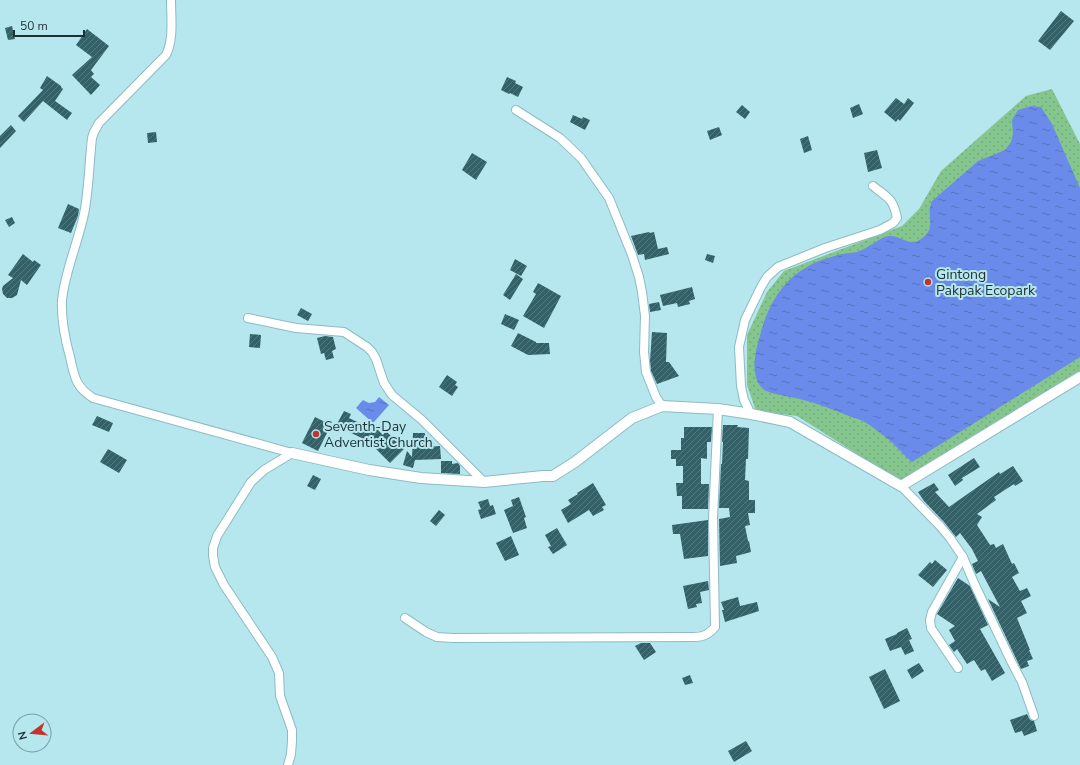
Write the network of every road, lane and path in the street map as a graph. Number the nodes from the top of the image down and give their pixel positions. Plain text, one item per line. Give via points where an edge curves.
1 (171, 0) edge
2 (516, 110) dead end
3 (873, 186) dead end
4 (248, 318) dead end
5 (1080, 377) edge
6 (662, 406) junction
7 (718, 409) junction
8 (751, 414) junction
9 (292, 453) junction
10 (484, 482) junction
11 (901, 486) junction
12 (963, 557) junction
13 (405, 618) dead end
14 (958, 668) dead end
15 (1034, 716) dead end
16 (288, 765) edge

1 - 9 street via 170,48 166,55 99,123 92,138 84,215 62,300 63,329 75,376 79,386 93,398
2 - 6 street via 560,138 581,158 609,198 639,277 645,316 646,372
3 - 8 street via 895,207 897,218 893,223 778,267 761,287 745,320 739,347 741,386
4 - 10 street via 296,328 344,332 367,346 392,395 422,420
5 - 11 street
6 - 7 street
6 - 10 street via 632,418 553,476
7 - 8 street
7 - 13 street via 713,518 714,627 709,634 702,637 453,638 436,637
8 - 11 street via 790,422
9 - 10 street via 414,477
9 - 16 street via 264,470 251,482 213,548 215,567 224,584 276,666 280,696 292,730
11 - 12 street via 950,538
12 - 14 street via 930,620 931,628
12 - 15 street via 1022,682

